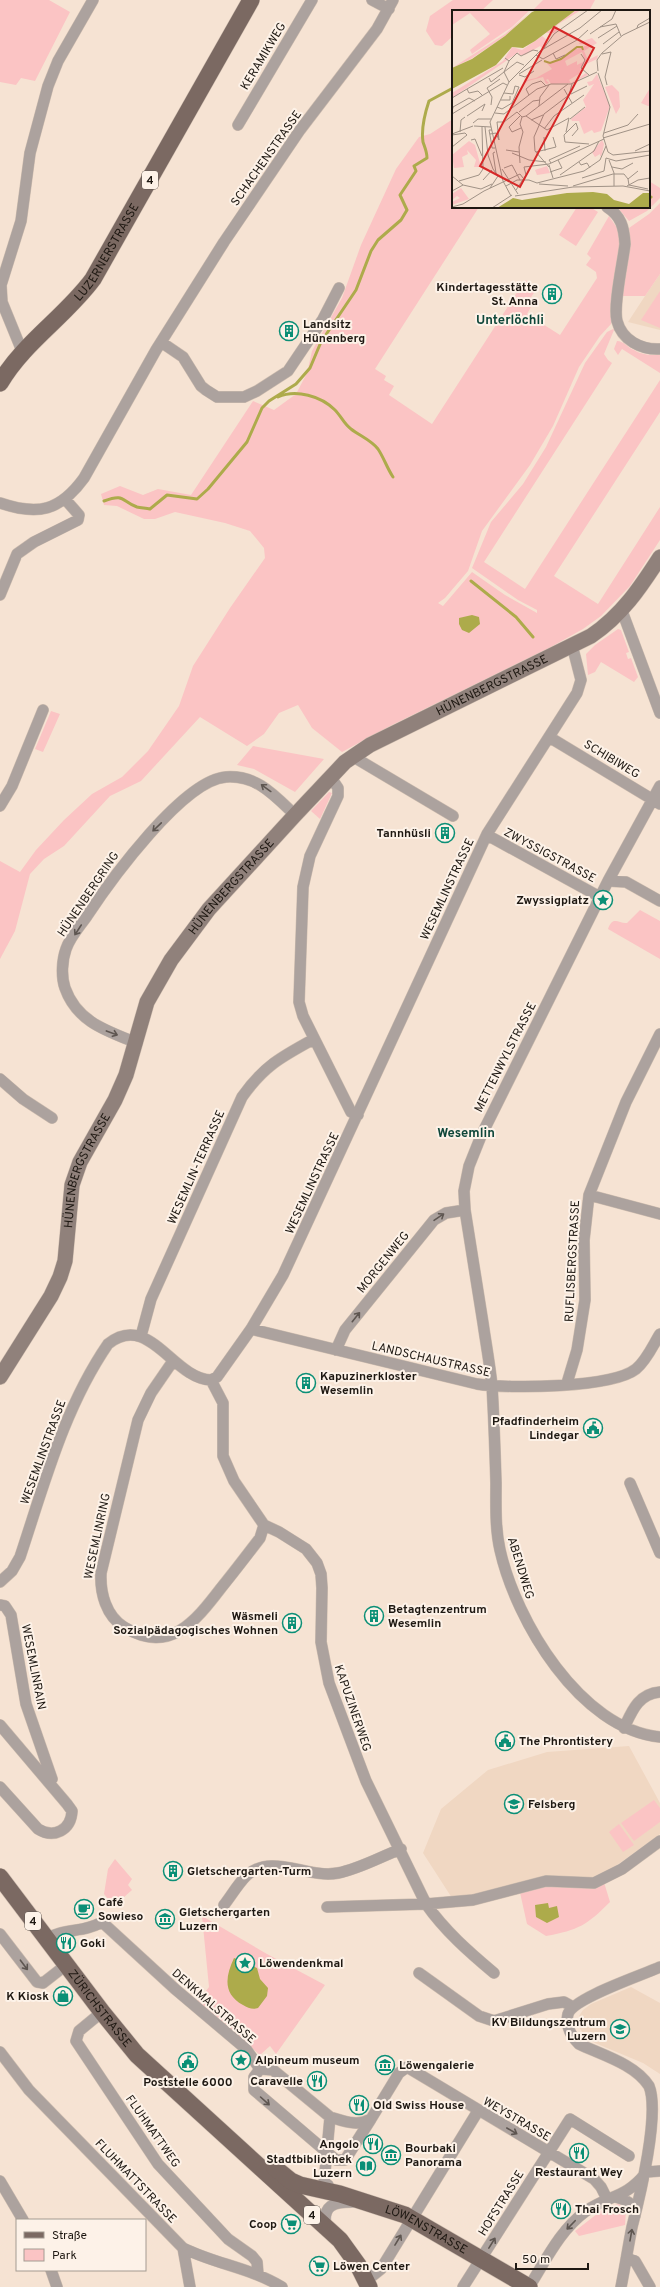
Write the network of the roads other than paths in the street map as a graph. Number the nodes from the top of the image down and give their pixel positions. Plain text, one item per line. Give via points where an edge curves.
1 (93, 0) edge
2 (251, 0) edge
3 (312, 0) edge
4 (372, 0) edge
5 (391, 4) edge
6 (238, 125) dead end
7 (608, 208) edge
8 (339, 288) dead end
9 (161, 342) junction
10 (660, 349) edge
11 (22, 352) junction
12 (0, 383) edge
13 (66, 499) junction
14 (0, 503) edge
15 (660, 557) edge
16 (0, 595) edge
17 (622, 611) junction
18 (572, 645) junction
19 (43, 710) dead end
20 (660, 712) edge
21 (549, 737) junction
22 (352, 756) junction
23 (330, 776) junction
24 (660, 786) edge
25 (656, 802) edge
26 (0, 806) edge
27 (294, 815) junction
28 (453, 816) dead end
29 (487, 836) junction
30 (608, 881) junction
31 (600, 897) junction
32 (660, 900) edge
33 (660, 1034) edge
34 (314, 1039) junction
35 (137, 1042) junction
36 (0, 1079) edge
37 (358, 1115) junction
38 (52, 1118) dead end
39 (589, 1195) junction
40 (465, 1210) junction
41 (660, 1214) edge
42 (251, 1329) junction
43 (660, 1334) edge
44 (141, 1336) junction
45 (336, 1350) junction
46 (173, 1361) junction
47 (0, 1377) edge
48 (211, 1380) junction
49 (567, 1383) junction
50 (492, 1386) junction
51 (630, 1483) dead end
52 (264, 1525) junction
53 (660, 1553) edge
54 (0, 1582) edge
55 (0, 1604) edge
56 (660, 1692) edge
57 (0, 1725) edge
58 (624, 1728) junction
59 (660, 1737) edge
60 (49, 1782) junction
61 (0, 1787) edge
62 (660, 1841) edge
63 (401, 1849) junction
64 (0, 1877) edge
65 (426, 1904) junction
66 (224, 1905) dead end
67 (327, 1907) dead end
68 (0, 1934) edge
69 (46, 1939) junction
70 (66, 1965) junction
71 (660, 1968) edge
72 (419, 1972) dead end
73 (494, 1973) dead end
74 (573, 2007) junction
75 (102, 2012) junction
76 (0, 2052) edge
77 (260, 2069) junction
78 (478, 2111) junction
79 (330, 2117) junction
80 (371, 2119) junction
81 (216, 2124) junction
82 (548, 2152) junction
83 (326, 2153) junction
84 (630, 2156) dead end
85 (660, 2171) edge
86 (647, 2172) junction
87 (0, 2181) edge
88 (322, 2188) junction
89 (611, 2198) junction
90 (359, 2202) junction
91 (411, 2218) junction
92 (22, 2219) edge
93 (635, 2219) junction
94 (326, 2227) junction
95 (183, 2248) junction
96 (627, 2258) junction
97 (482, 2259) junction
98 (50, 2271) edge
99 (258, 2274) junction
100 (367, 2284) edge
101 (57, 2287) edge
102 (190, 2287) edge
103 (282, 2287) edge
104 (463, 2287) edge
105 (529, 2287) edge
106 (621, 2287) edge
107 (650, 2287) edge

1 - 11 street via 58,61 48,86 30,153 21,221 1,286 2,302
2 - 11 main road, LUZERNERSTRASSE / 4 via 93,279 69,308
3 - 6 street, KERAMIKWEG
4 - 5 street, SCHACHENSTRASSE
5 - 9 street, SCHACHENSTRASSE via 363,48 300,130 224,242
7 - 10 street via 620,219 625,238 617,320 625,335 636,344 648,349
8 - 9 street via 323,319 288,371 244,397 217,396 206,390 183,357
9 - 13 street, SCHACHENSTRASSE via 84,478
11 - 12 main road, LUZERNERSTRASSE / 4
13 - 14 street, SCHACHENSTRASSE via 54,506 36,511
13 - 16 street via 79,515 78,520 34,542 17,554
15 - 17 street, HÜNENBERGSTRASSE
17 - 18 street, HÜNENBERGSTRASSE via 601,629
17 - 20 street
18 - 21 street, WESEMLINSTRASSE via 579,669 579,687
18 - 22 street, HÜNENBERGSTRASSE
19 - 26 street via 12,786
21 - 25 street, SCHIBIWEG
21 - 29 street, WESEMLINSTRASSE
22 - 23 street, HÜNENBERGSTRASSE
22 - 28 street
23 - 27 street, HÜNENBERGSTRASSE
23 - 34 street via 338,788 338,796 310,856 303,887 299,1002
24 - 25 street, METTENWYLSTRASSE
25 - 30 street, METTENWYLSTRASSE
27 - 35 street, HÜNENBERGSTRASSE via 210,909 171,960 148,1002
27 -> 35 street, HÜNENBERGRING via 268,789 254,781 240,777 224,777 209,781 196,789 150,833 110,880 66,951 64,987 71,1004 84,1018 102,1030
29 - 31 street, ZWYSSIGSTRASSE
29 - 37 street, WESEMLINSTRASSE
30 - 31 street, METTENWYLSTRASSE
30 - 32 street, ZWYSSIGSTRASSE via 626,882
31 - 40 street, METTENWYLSTRASSE via 481,1136 469,1166 464,1191
33 - 39 street, RUFLISBERGSTRASSE via 626,1102
34 - 37 street via 351,1112
34 - 44 street, WESEMLIN-TERRASSE via 270,1065 256,1077 242,1097 151,1298
35 - 47 street, HÜNENBERGSTRASSE via 115,1100 80,1162 72,1185 65,1261 60,1277 51,1296
36 - 38 street via 23,1099
37 - 42 street, WESEMLINSTRASSE via 283,1275
39 - 41 street
39 - 49 street, RUFLISBERGSTRASSE via 584,1240 585,1300
45 -> 40 street, MORGENWEG via 345,1330 434,1220 446,1212
40 - 50 street, METTENWYLSTRASSE
42 - 45 street, LANDSCHAUSTRASSE
42 - 48 street, WESEMLINSTRASSE via 217,1377
43 - 49 street, LANDSCHAUSTRASSE via 636,1369 595,1383
44 - 46 street via 151,1341
44 - 54 street, WESEMLINSTRASSE via 127,1335 108,1344 82,1388 64,1426 20,1558 12,1571
45 - 50 street, LANDSCHAUSTRASSE
46 - 48 street via 197,1377
46 - 52 street, WESEMLINRING via 150,1393 138,1420 101,1573 100,1587 105,1602 113,1616 129,1630 149,1637 171,1635 189,1626 199,1616 260,1538
48 - 52 street, KAPUZINERWEG via 223,1403 223,1456 227,1467 243,1497
49 - 50 street, LANDSCHAUSTRASSE
50 - 58 street, ABENDWEG via 496,1521 499,1549 510,1585 521,1610 556,1666 589,1704
51 - 53 street
52 - 63 street, KAPUZINERWEG via 306,1549 317,1563 322,1588 321,1642 329,1683 366,1781
55 - 60 street, WESEMLINRAIN via 5,1606 11,1615 26,1704 52,1779
56 - 58 street via 650,1693 642,1698
57 - 60 street
58 - 59 street, ABENDWEG
60 - 61 street via 72,1812 67,1827 51,1834 38,1829
62 - 65 street via 622,1869 594,1883 546,1881 473,1900
63 - 65 street, KAPUZINERWEG
63 - 66 street via 337,1873 310,1873 271,1866 262,1867 245,1877
64 - 69 main road, ZÜRICHSTRASSE / 4
65 - 67 street
65 - 73 street, KAPUZINERWEG via 436,1919
68 -> 70 street via 37,1982 43,1982
69 - 70 main road, ZÜRICHSTRASSE / 4
69 - 77 street, DENKMALSTRASSE via 56,1933 80,1931 102,1922 246,2049
70 - 75 main road, ZÜRICHSTRASSE / 4
71 - 74 street via 579,2002
72 - 74 street via 488,2021 554,2003 564,2002
74 - 86 street via 568,2014 572,2037 580,2044 640,2075 651,2089 655,2099 653,2142
75 - 81 main road, ZÜRICHSTRASSE / 4 via 137,2055
75 - 99 street, FLUHMATTWEG via 79,2031 76,2041 158,2164 228,2239 252,2256 257,2262
76 - 95 street, FLUHMATTSTRASSE via 29,2090
77 - 79 street via 273,2070
77 -> 83 street via 254,2077 254,2090
78 - 80 street, WEYSTRASSE via 407,2067 399,2073
78 -> 82 street, WEYSTRASSE
78 - 91 street
79 - 80 street via 353,2123 363,2123
79 - 83 street
80 - 83 street via 345,2160 336,2160
81 - 88 main road, ZÜRICHSTRASSE / 4 via 237,2137 291,2181
81 - 94 main road, ZÜRICHSTRASSE / 4 via 231,2142
82 - 84 street, HOFSTRASSE via 570,2119
82 - 89 street, WEYSTRASSE via 596,2180
97 -> 82 street, HOFSTRASSE
83 - 88 street via 326,2174
85 - 86 street
86 - 89 street via 632,2188
86 - 93 street
87 - 92 street
88 - 90 main road, LÖWENSTRASSE / 4
89 - 93 street via 630,2202 635,2208
89 -> 105 street via 587,2211 563,2233
90 - 91 main road, LÖWENSTRASSE / 4
90 - 94 street via 340,2202 331,2206 326,2214
91 - 97 main road, LÖWENSTRASSE / 4
100 -> 91 street via 381,2269
96 -> 93 street
94 - 100 main road, ZÜRICHSTRASSE / 4 via 345,2246
95 - 99 street, FLUHMATTSTRASSE via 205,2259
95 - 102 street
96 - 106 street
96 - 107 street via 635,2261
97 - 104 street, HOFSTRASSE
97 - 105 main road, LÖWENSTRASSE / 4
98 - 101 street
99 - 103 street, FLUHMATTSTRASSE

